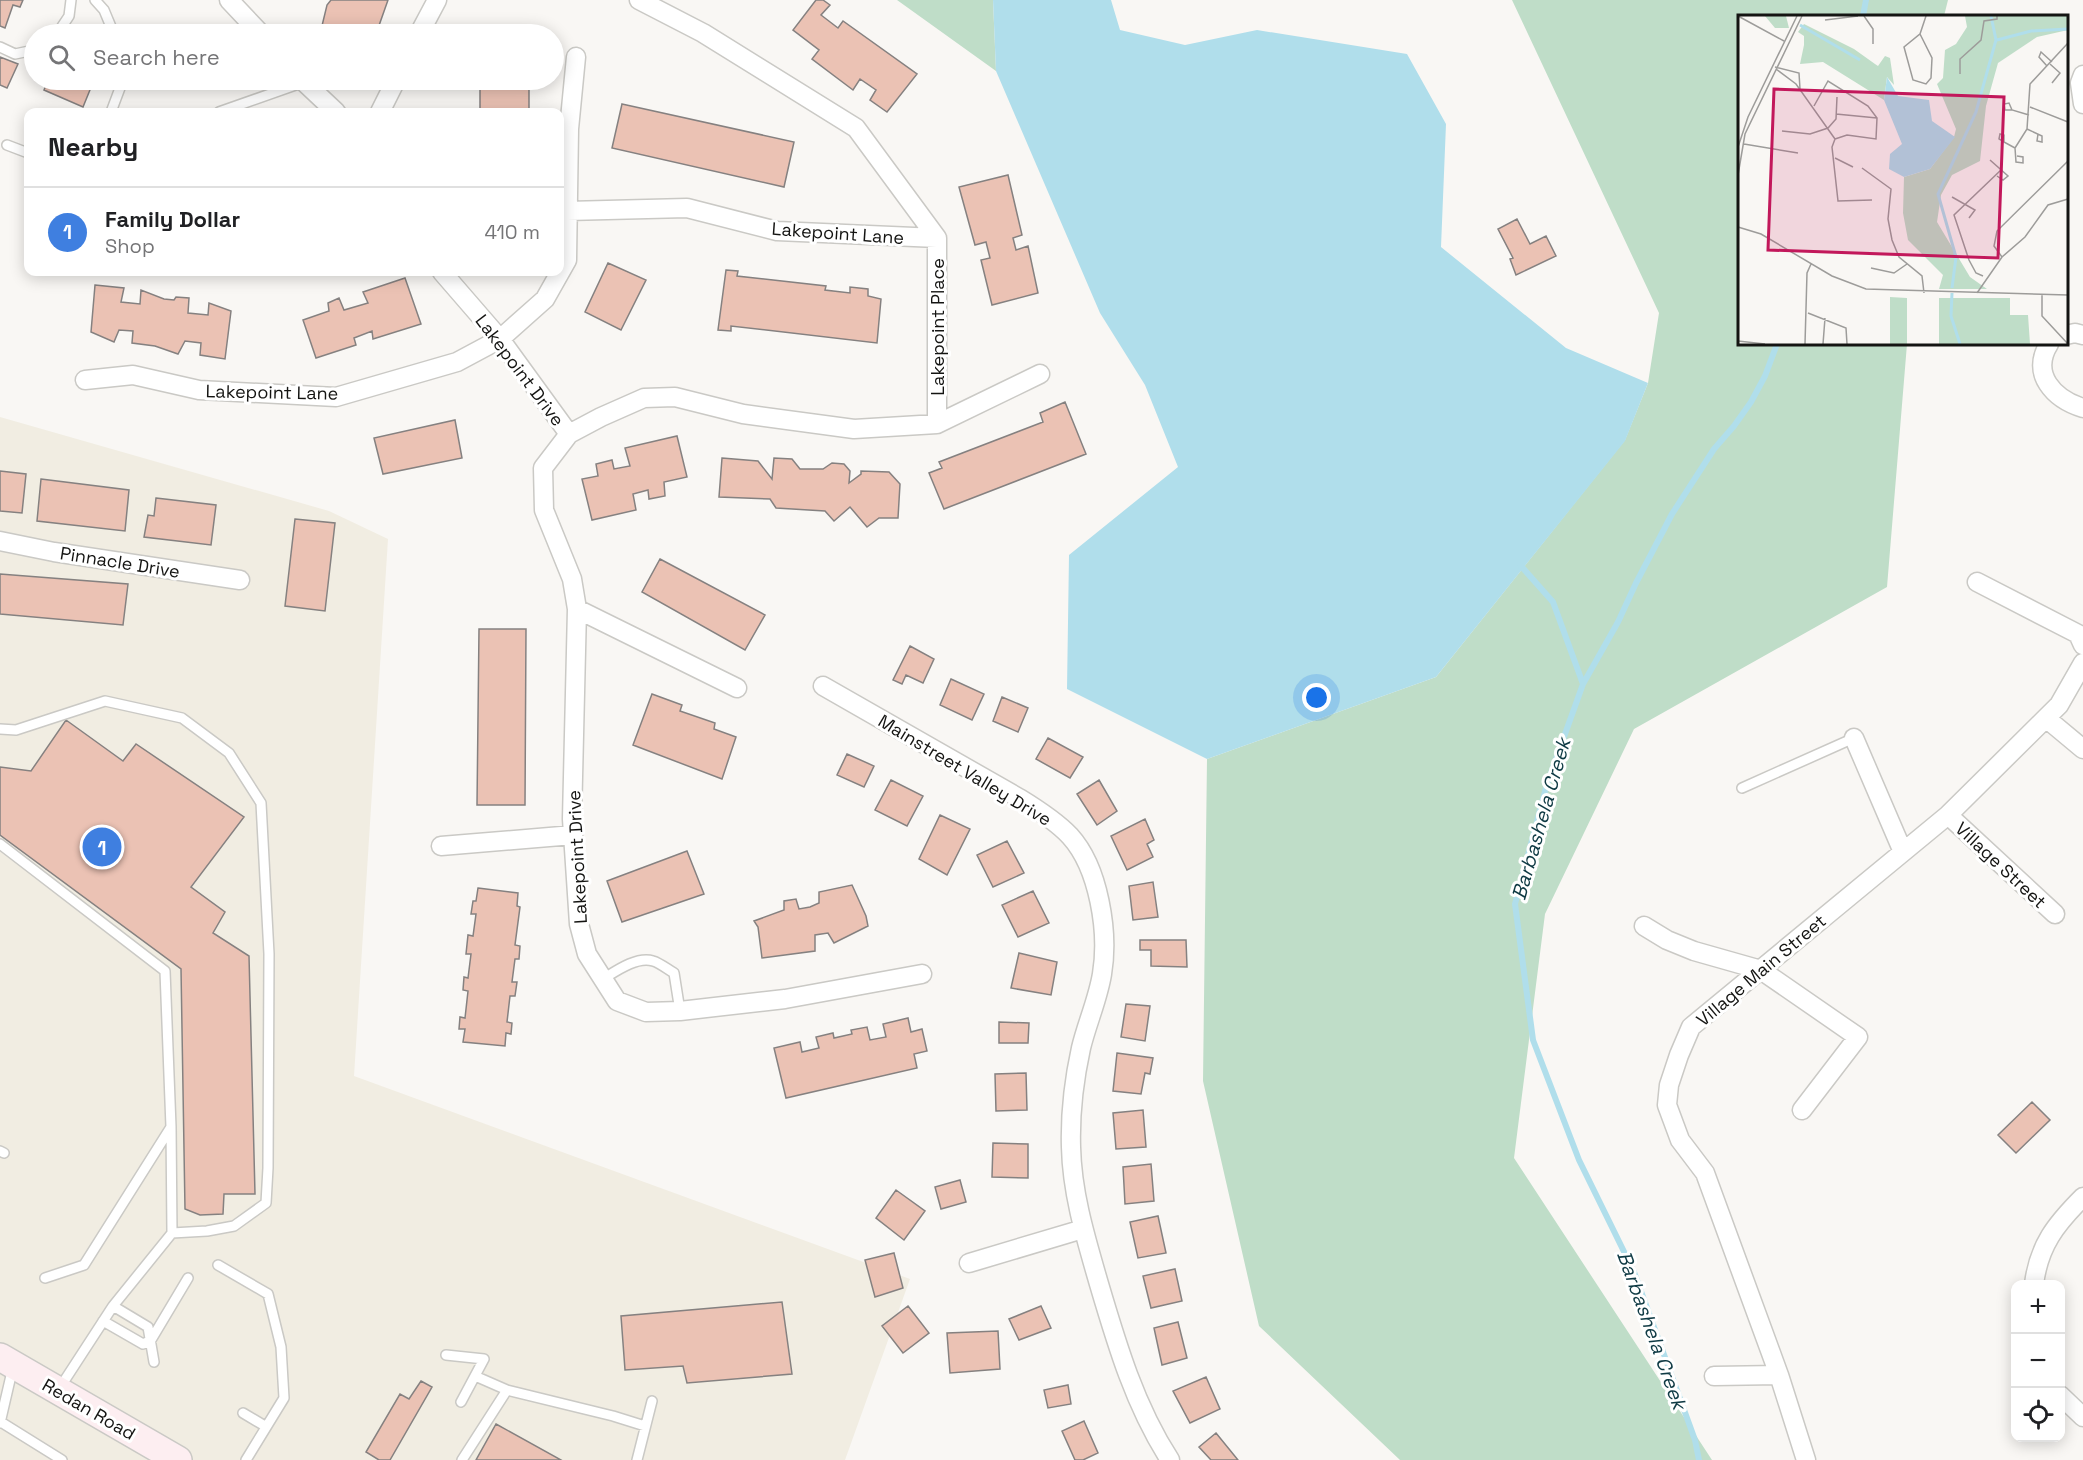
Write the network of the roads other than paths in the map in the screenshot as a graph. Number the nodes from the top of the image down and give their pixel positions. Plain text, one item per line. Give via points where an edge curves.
1 (71, 0) edge
2 (95, 0) edge
3 (437, 0) edge
4 (639, 0) edge
5 (230, 1) edge
6 (64, 24) edge
7 (110, 24) edge
8 (252, 24) edge
9 (424, 24) edge
10 (0, 47) edge
11 (24, 52) edge
12 (576, 57) dead end
13 (2083, 75) edge
14 (119, 90) edge
15 (279, 90) edge
16 (313, 90) edge
17 (391, 90) edge
18 (2083, 105) edge
19 (112, 108) edge
20 (230, 108) edge
21 (332, 108) edge
22 (382, 108) edge
23 (7, 145) dead end
24 (24, 151) edge
25 (567, 211) junction
26 (937, 238) junction
27 (564, 265) edge
28 (445, 276) edge
29 (558, 276) edge
30 (2068, 335) edge
31 (2083, 335) edge
32 (500, 339) junction
33 (2048, 345) edge
34 (1040, 374) dead end
35 (85, 380) dead end
36 (2083, 408) edge
37 (937, 424) junction
38 (569, 434) junction
39 (0, 542) edge
40 (240, 580) dead end
41 (1977, 582) dead end
42 (577, 609) junction
43 (2083, 645) edge
44 (2083, 663) edge
45 (823, 686) dead end
46 (738, 688) dead end
47 (2047, 719) junction
48 (0, 729) edge
49 (1854, 738) joint
50 (2083, 749) edge
51 (1742, 789) dead end
52 (1948, 815) junction
53 (573, 835) junction
54 (0, 843) edge
55 (441, 846) dead end
56 (1904, 852) junction
57 (2055, 914) dead end
58 (1644, 926) dead end
59 (1761, 970) junction
60 (922, 974) dead end
61 (603, 979) junction
62 (680, 1011) junction
63 (1802, 1110) dead end
64 (171, 1127) junction
65 (2083, 1197) edge
66 (1083, 1229) junction
67 (172, 1233) junction
68 (969, 1263) dead end
69 (218, 1265) dead end
70 (45, 1278) dead end
71 (188, 1278) dead end
72 (2035, 1280) edge
73 (113, 1306) junction
74 (104, 1321) junction
75 (152, 1340) junction
76 (446, 1355) dead end
77 (7, 1361) edge
78 (154, 1362) dead end
79 (1779, 1375) junction
80 (475, 1376) junction
81 (1714, 1377) dead end
82 (507, 1390) junction
83 (57, 1391) junction
84 (2065, 1399) edge
85 (652, 1401) dead end
86 (461, 1402) dead end
87 (243, 1413) dead end
88 (2083, 1417) edge
89 (0, 1422) edge
90 (265, 1426) junction
91 (645, 1426) junction
92 (62, 1460) edge
93 (178, 1460) edge
94 (246, 1460) edge
95 (462, 1460) edge
96 (636, 1460) edge
97 (1170, 1460) edge
98 (1806, 1460) edge

1 - 6 lane
2 - 7 lane
3 - 9 street
4 - 26 street, Lakepoint Place via 703,33 856,128
5 - 8 street
10 - 11 lane via 15,54
12 - 25 street
13 - 18 street
14 - 19 lane
15 - 20 lane
16 - 21 street
17 - 22 street
23 - 24 lane
25 - 26 street, Lakepoint Lane via 687,208 777,231
25 - 27 street, Lakepoint Lane
26 - 37 street, Lakepoint Place
28 - 32 street, Lakepoint Drive
29 - 32 street, Lakepoint Lane via 544,299
30 - 31 street
32 - 35 street, Lakepoint Lane via 457,362 336,397 199,390 133,375
32 - 38 street, Lakepoint Drive
33 - 36 street via 2043,353 2042,369 2050,388 2067,402
34 - 37 street
37 - 38 street via 854,429 743,414 675,397 644,398
38 - 42 street, Lakepoint Drive via 543,468 544,510 572,579
39 - 40 street, Pinnacle Drive
41 - 43 street via 2078,634
42 - 46 street
42 - 53 street, Lakepoint Drive
44 - 47 street, Village Main Street
45 - 66 street, Mainstreet Valley Drive via 1046,815 1071,837 1093,874 1102,908 1102,973 1082,1047 1071,1113 1073,1170
47 - 50 street
47 - 52 street, Village Main Street
48 - 67 lane via 16,730 105,701 182,718 229,753 261,803 269,954 266,1203 234,1226
49 - 51 lane
49 - 56 street
52 - 56 street, Village Main Street
52 - 57 street, Village Street
53 - 55 street
53 - 61 street, Lakepoint Drive via 579,924 587,954
54 - 64 lane via 165,970
56 - 59 street, Village Main Street
58 - 59 street via 1694,951
59 - 63 street via 1858,1037
59 - 79 street, Village Main Street via 1691,1027 1669,1085 1667,1105 1680,1140 1705,1173
60 - 62 street, Lakepoint Drive via 785,999
61 - 62 street, Lakepoint Drive via 617,1001 646,1012
61 - 62 lane via 621,968 651,960 674,973
64 - 67 lane
64 - 70 lane via 84,1265
65 - 72 street via 2059,1221 2042,1251
66 - 68 street
66 - 97 street, Mainstreet Valley Drive via 1135,1395
67 - 73 lane
69 - 90 lane via 268,1294 281,1347 284,1398
71 - 75 lane
73 - 74 lane
73 - 75 lane via 148,1327
74 - 75 lane via 143,1344
74 - 83 lane
75 - 78 lane
76 - 80 lane via 484,1359
77 - 83 main road, Redan Road
77 - 89 lane
79 - 81 street
79 - 98 street, Village Main Street
80 - 82 lane
80 - 86 lane
82 - 91 lane
82 - 95 lane
83 - 93 main road, Redan Road via 141,1445
84 - 88 street
85 - 91 lane
87 - 90 lane
89 - 92 lane
90 - 94 lane
91 - 96 lane

